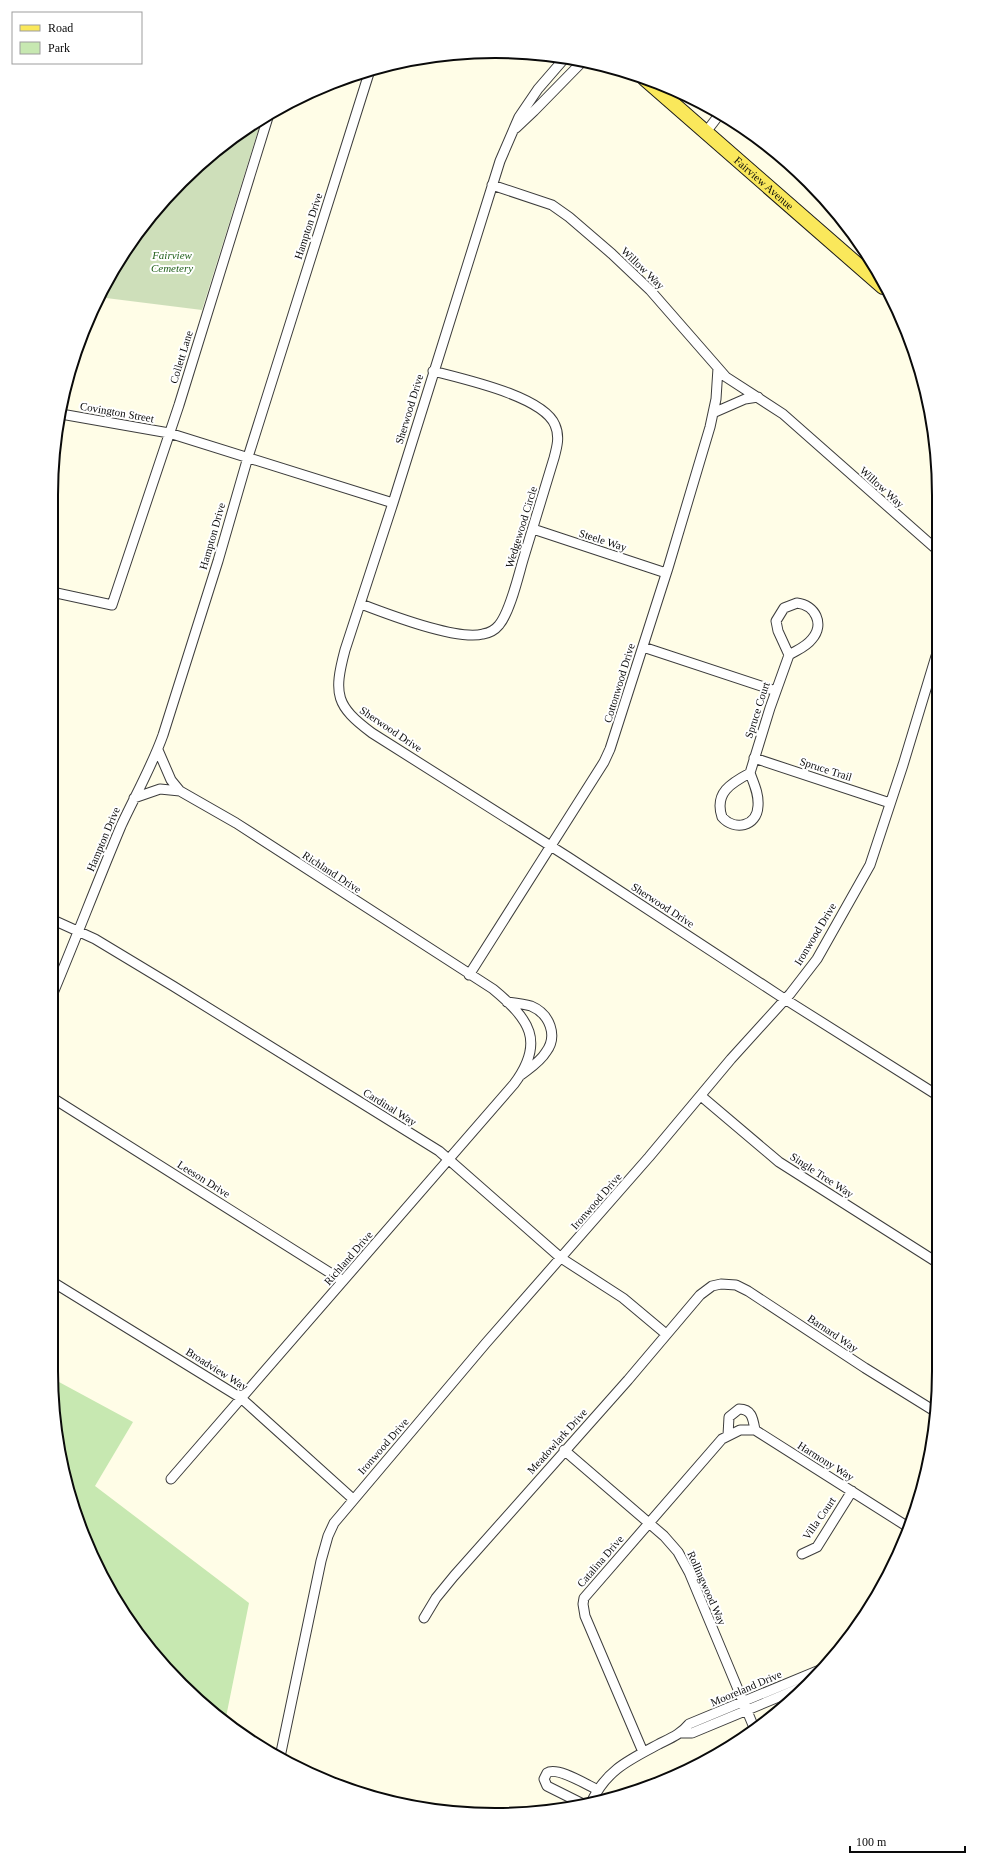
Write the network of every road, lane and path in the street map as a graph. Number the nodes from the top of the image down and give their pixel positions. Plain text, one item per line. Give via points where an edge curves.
1 (561, 63) edge
2 (578, 66) edge
3 (368, 77) edge
4 (656, 89) edge
5 (716, 118) edge
6 (266, 124) edge
7 (513, 130) junction
8 (706, 132) junction
9 (492, 185) junction
10 (865, 263) edge
11 (718, 368) junction
12 (433, 370) junction
13 (758, 397) junction
14 (713, 413) junction
15 (65, 415) edge
16 (169, 433) junction
17 (248, 457) junction
18 (393, 503) junction
19 (532, 529) junction
20 (932, 545) edge
21 (666, 573) junction
22 (58, 593) edge
23 (361, 604) junction
24 (643, 647) junction
25 (789, 656) junction
26 (932, 669) edge
27 (776, 690) junction
28 (158, 750) junction
29 (754, 758) junction
30 (750, 773) junction
31 (180, 790) junction
32 (134, 798) junction
33 (890, 803) junction
34 (551, 846) junction
35 (58, 922) edge
36 (79, 931) junction
37 (469, 975) junction
38 (58, 981) edge
39 (785, 999) junction
40 (507, 1002) junction
41 (520, 1076) junction
42 (932, 1092) edge
43 (701, 1096) junction
44 (58, 1101) edge
45 (449, 1159) junction
46 (561, 1258) junction
47 (932, 1259) edge
48 (343, 1281) junction
49 (58, 1286) edge
50 (714, 1286) joint
51 (666, 1334) junction
52 (241, 1398) junction
53 (930, 1408) edge
54 (755, 1430) junction
55 (728, 1435) junction
56 (564, 1450) junction
57 (171, 1480) dead end
58 (852, 1492) junction
59 (354, 1499) junction
60 (649, 1523) junction
61 (904, 1524) edge
62 (802, 1554) dead end
63 (424, 1618) dead end
64 (810, 1674) edge
65 (792, 1692) edge
66 (742, 1702) junction
67 (746, 1711) junction
68 (752, 1724) edge
69 (682, 1732) junction
70 (281, 1752) edge
71 (643, 1752) junction
72 (598, 1790) junction
73 (595, 1796) edge
74 (576, 1801) edge

1 - 7 street, Sherwood Drive via 535,94
2 - 7 street, Sherwood Drive
3 - 17 street, Hampton Drive
4 - 8 main road, Fairview Avenue
5 - 8 street
6 - 16 street, Collett Lane
7 - 9 street, Sherwood Drive
8 - 10 main road, Fairview Avenue
9 - 11 street, Willow Way via 552,205 569,217 650,290
9 - 12 street, Sherwood Drive
11 - 13 street, Willow Way via 726,377
11 - 14 street, Cottonwood Drive
12 - 18 street, Sherwood Drive
12 - 19 street, Wedgewood Circle via 532,402 552,419 558,441
13 - 14 street via 745,399
13 - 20 street, Willow Way via 783,414
14 - 21 street, Cottonwood Drive
15 - 16 street, Covington Street
16 - 17 street, Covington Street
16 - 22 street, Collett Lane via 112,605
17 - 18 street, Covington Street
17 - 28 street, Hampton Drive
18 - 23 street, Sherwood Drive
19 - 21 street, Steele Way
19 - 23 street, Wedgewood Circle via 503,618 498,627 487,633 463,635 416,623
21 - 24 street, Cottonwood Drive
23 - 34 street, Sherwood Drive via 342,662 338,692 346,712 372,733
24 - 27 street
24 - 34 street, Cottonwood Drive via 604,762
25 - 25 street via 809,642 817,631 816,614 810,607 802,604 787,606 780,612 776,621
25 - 27 street, Spruce Court
26 - 33 street, Ironwood Drive
27 - 29 street, Spruce Court
28 - 31 street, Richland Drive via 171,780
28 - 32 street, Hampton Drive
29 - 30 street, Spruce Court
29 - 33 street, Spruce Trail
30 - 30 street via 727,787 721,797 722,817 733,825 744,825 749,822 757,810 757,792
31 - 32 street, Richland Drive via 160,789
31 - 37 street, Richland Drive
32 - 36 street, Hampton Drive
33 - 39 street, Ironwood Drive via 870,865 823,949
34 - 37 street, Cottonwood Drive
34 - 39 street, Sherwood Drive
35 - 36 street, Cardinal Way
36 - 38 street, Hampton Drive
36 - 45 street, Cardinal Way via 173,986
37 - 40 street, Richland Drive via 493,989
39 - 42 street, Sherwood Drive
39 - 43 street, Ironwood Drive
40 - 41 street, Richland Drive via 526,1024 531,1044
40 - 41 street via 536,1009 546,1018 552,1031 547,1052
41 - 45 street, Richland Drive
43 - 46 street, Ironwood Drive
43 - 47 street, Single Tree Way via 785,1165
44 - 48 street, Leeson Drive
45 - 46 street, Cardinal Way
45 - 48 street, Richland Drive
46 - 51 street, Cardinal Way via 623,1298
46 - 59 street, Ironwood Drive
48 - 52 street, Richland Drive
49 - 52 street, Broadview Way
50 - 51 street, Meadowlark Drive via 700,1295
50 - 53 street, Barnard Way via 731,1284 748,1291
51 - 56 street, Meadowlark Drive
52 - 57 street, Richland Drive
52 - 59 street, Broadview Way
54 - 55 street via 740,1430
54 - 55 street via 751,1415 739,1409 729,1417
54 - 58 street, Harmony Way
55 - 60 street, Catalina Drive via 720,1440
56 - 60 street, Rollingwood Way
56 - 63 street, Meadowlark Drive via 454,1576
58 - 61 street, Harmony Way
58 - 62 street, Villa Court via 817,1548
59 - 70 street, Ironwood Drive via 334,1523 326,1542
60 - 66 street, Rollingwood Way via 671,1544 684,1562
60 - 71 street, Catalina Drive via 587,1593 583,1604 588,1623
64 - 66 street, Mooreland Drive
65 - 67 street, Mooreland Drive
66 - 67 street, Rollingwood Way
66 - 69 street, Mooreland Drive via 689,1724
67 - 68 street, Rollingwood Way
67 - 69 street, Mooreland Drive via 692,1733
69 - 71 street, Mooreland Drive
71 - 72 street, Mooreland Drive via 620,1766
72 - 73 street, Mooreland Drive
72 - 74 street via 561,1772 547,1772 544,1779 547,1786

